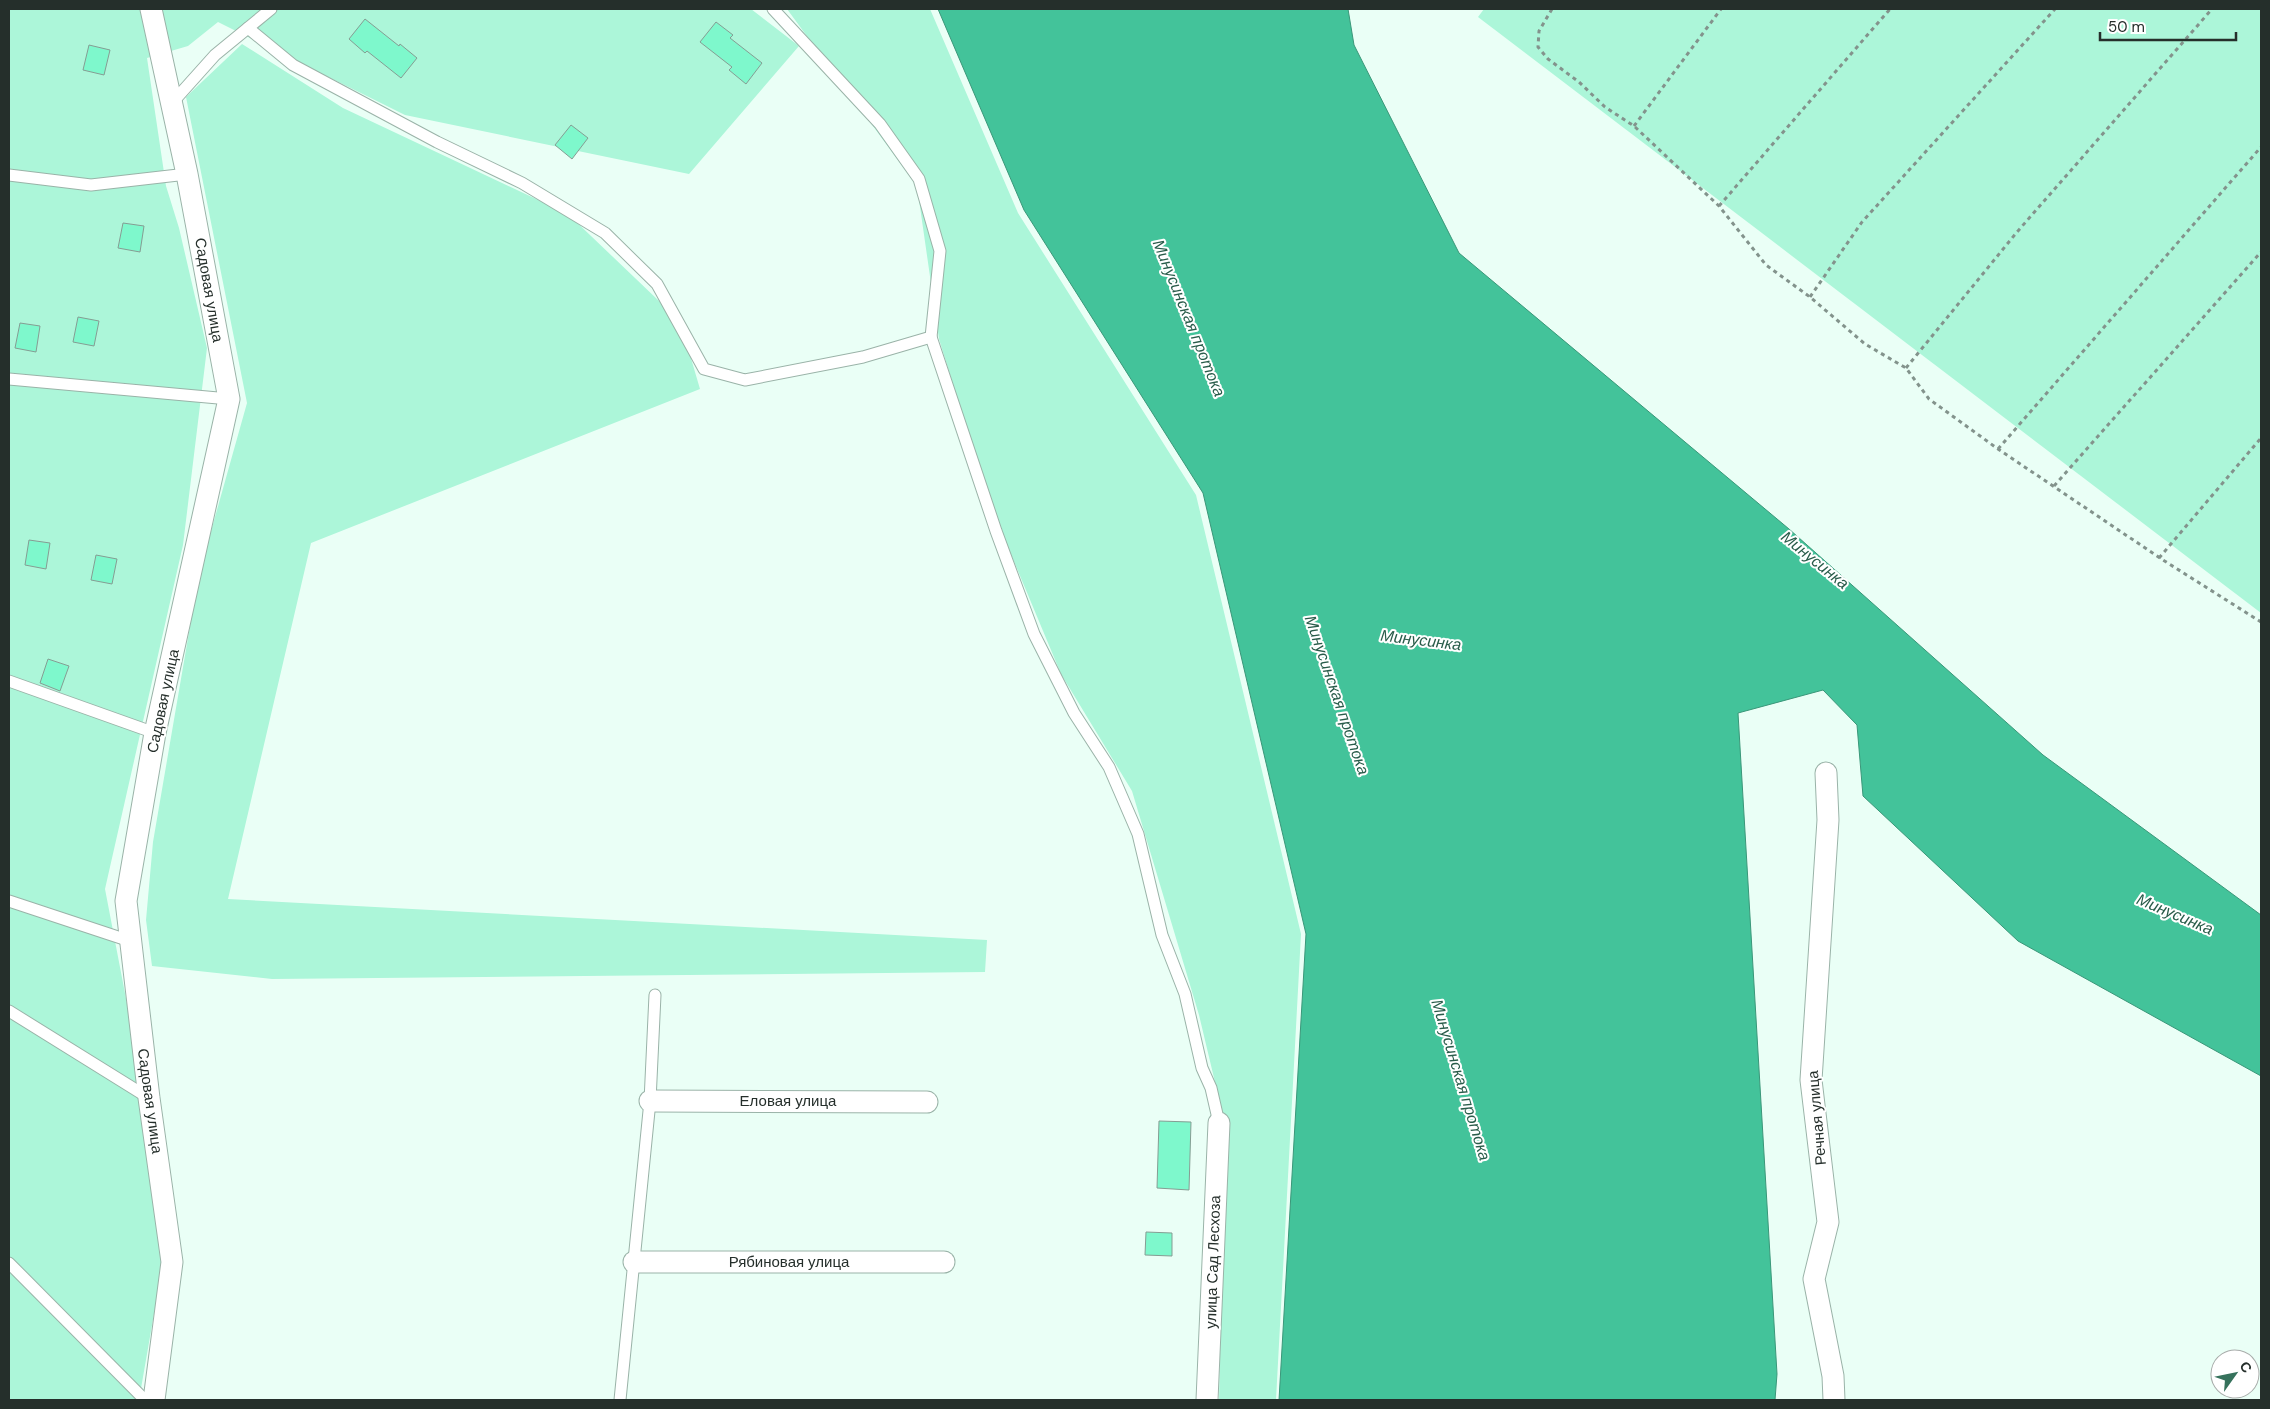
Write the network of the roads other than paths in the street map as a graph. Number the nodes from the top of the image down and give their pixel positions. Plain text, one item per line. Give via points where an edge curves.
1 (151, 9) edge
2 (271, 9) edge
3 (773, 9) edge
4 (248, 28) junction
5 (172, 103) junction
6 (187, 174) junction
7 (9, 175) edge
8 (931, 337) junction
9 (9, 379) edge
10 (229, 399) junction
11 (9, 681) edge
12 (155, 733) junction
13 (1826, 773) dead end
14 (9, 901) edge
15 (130, 941) junction
16 (655, 995) dead end
17 (9, 1011) edge
18 (149, 1098) junction
19 (650, 1101) junction
20 (927, 1102) dead end
21 (1219, 1123) joint
22 (634, 1262) junction
23 (944, 1262) dead end
24 (9, 1263) edge
25 (145, 1400) edge
26 (154, 1400) edge
27 (620, 1400) edge
28 (1207, 1400) edge
29 (1834, 1400) edge

1 - 5 street, Садовая улица
2 - 4 lane
3 - 8 lane via 880,124 919,179 940,251
4 - 5 lane via 216,55
4 - 8 lane via 293,65 437,142 522,182 605,233 657,284 704,369 745,380 863,357
5 - 6 street, Садовая улица
6 - 7 lane via 91,185
6 - 10 street, Садовая улица
8 - 21 lane via 1034,634 1074,713 1110,767 1138,834 1162,935 1185,994
9 - 10 lane
10 - 12 street, Садовая улица
11 - 12 lane
12 - 15 street, Садовая улица via 126,901
13 - 29 street, Речная улица via 1828,820 1811,1080 1828,1222 1814,1279 1833,1376
14 - 15 lane
15 - 18 street, Садовая улица
16 - 19 lane
17 - 18 lane
18 - 26 street, Садовая улица via 172,1262
19 - 20 street, Еловая улица
19 - 22 lane
21 - 28 street, улица Сад Лесхоза
22 - 23 street, Рябиновая улица
22 - 27 lane
24 - 25 lane

